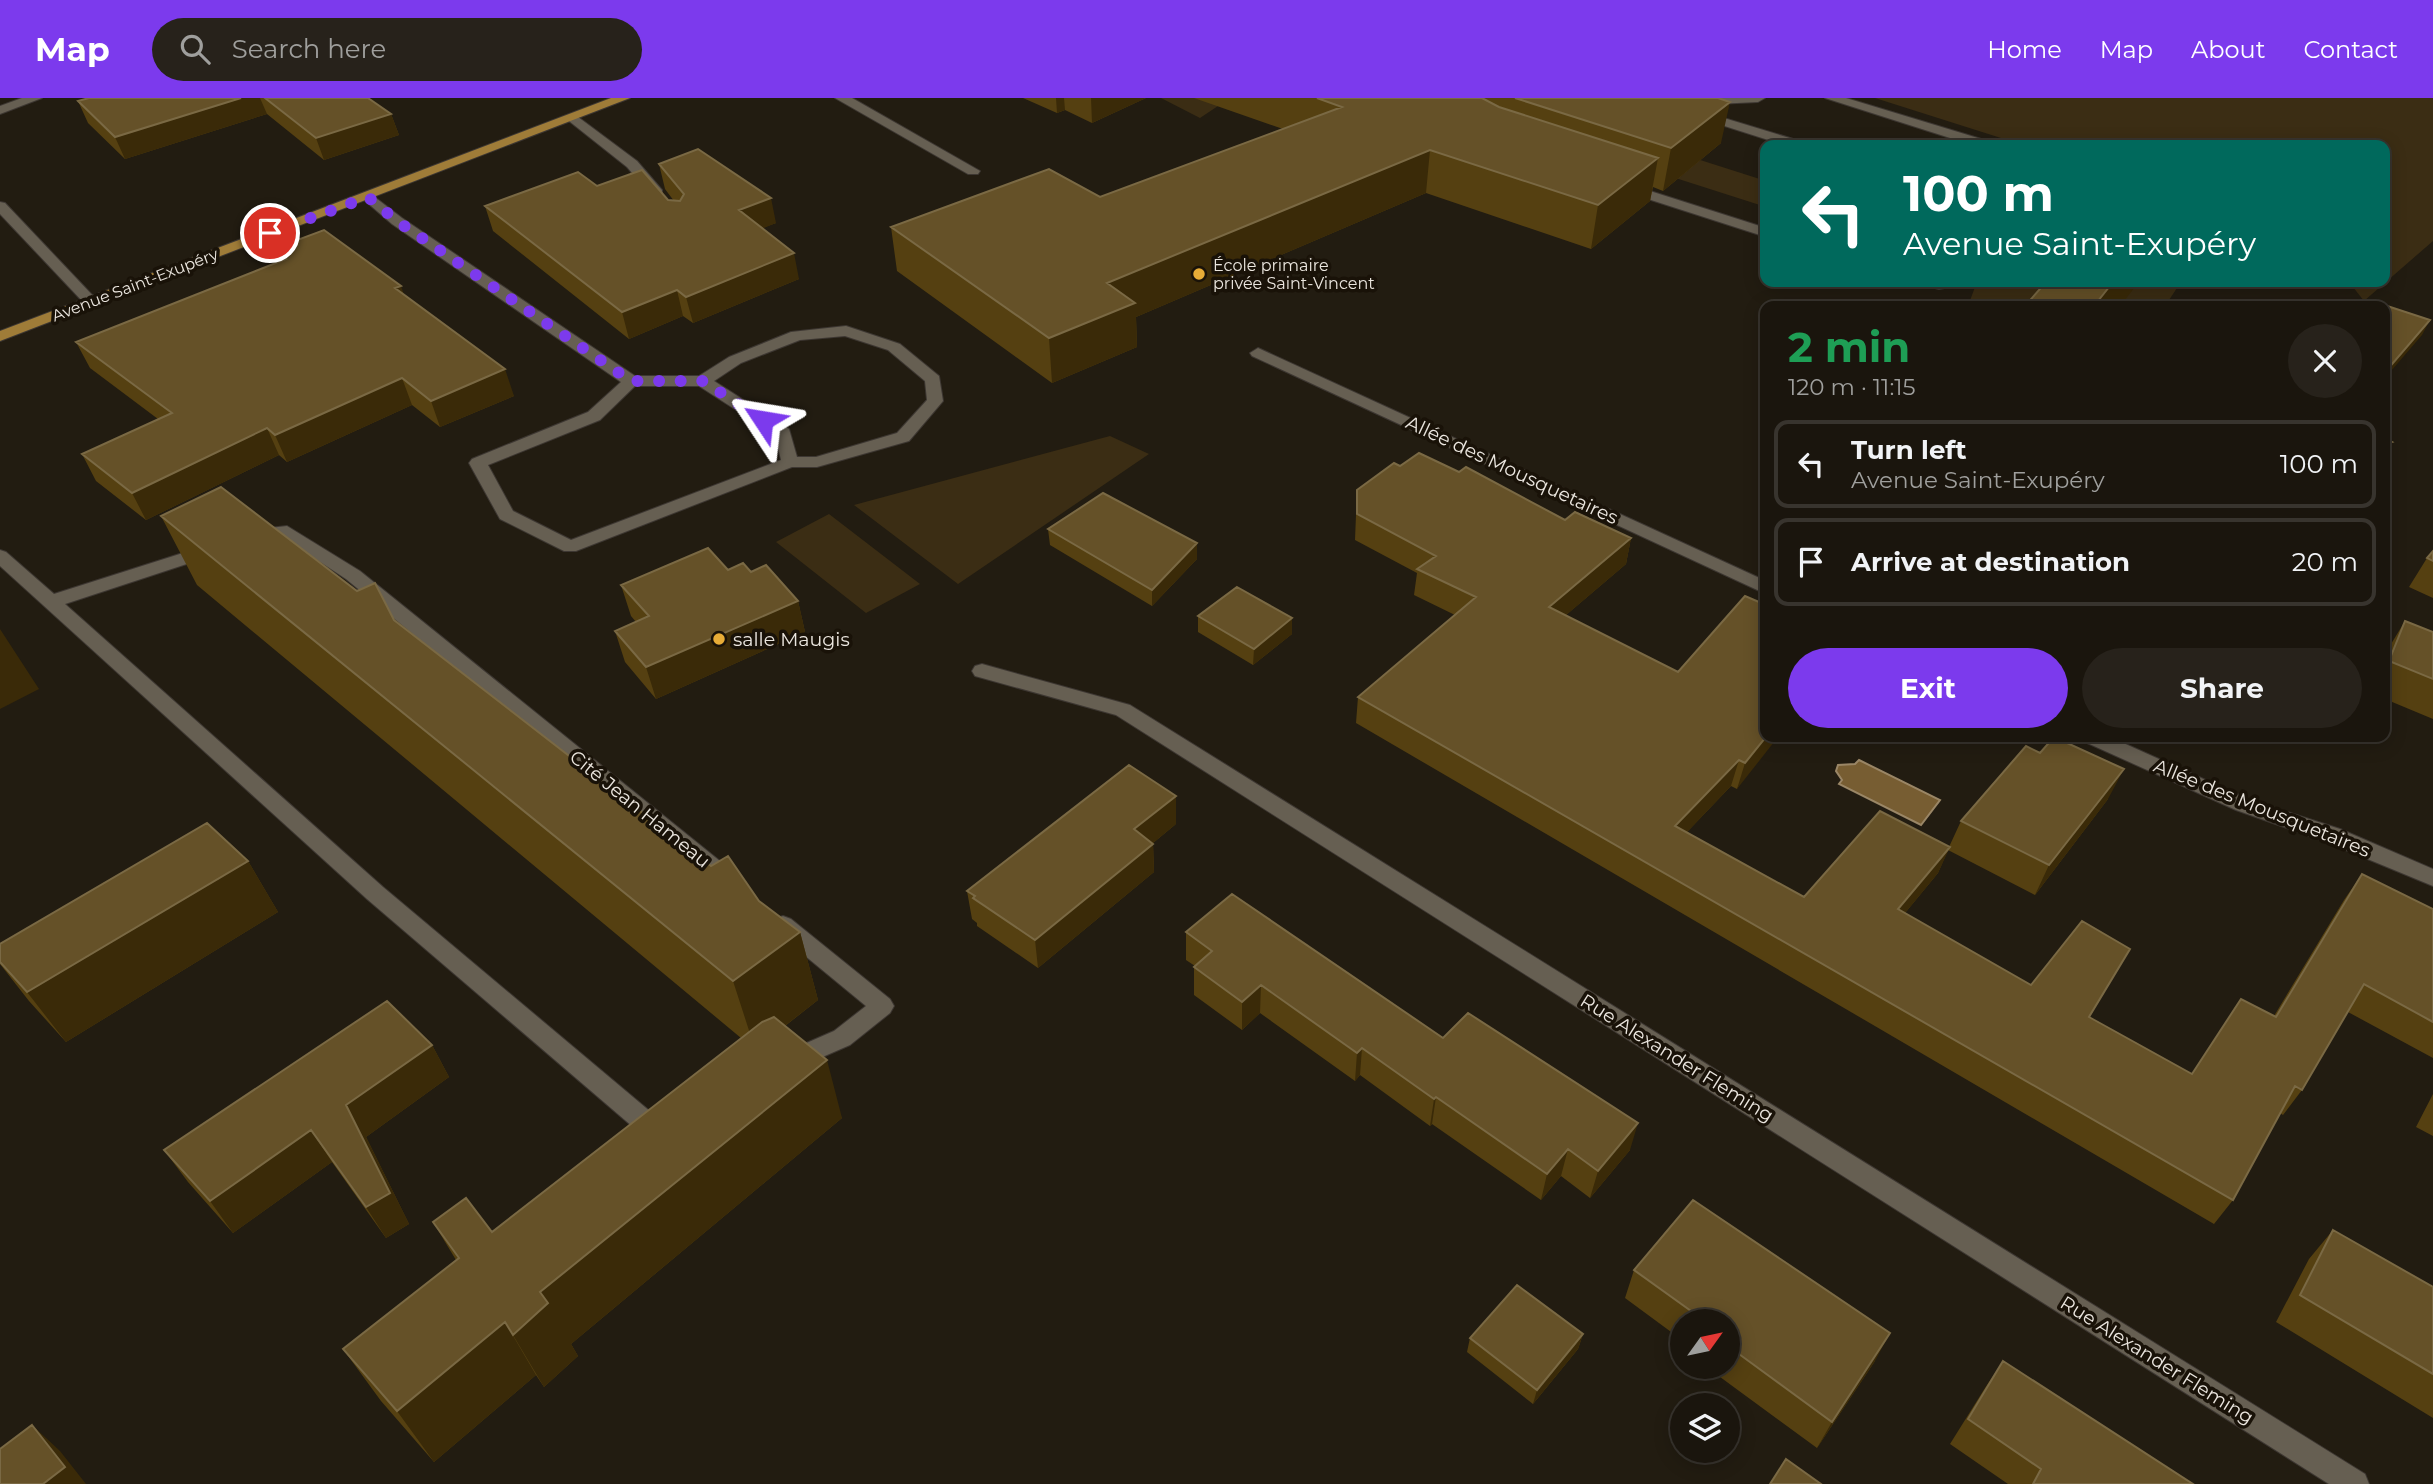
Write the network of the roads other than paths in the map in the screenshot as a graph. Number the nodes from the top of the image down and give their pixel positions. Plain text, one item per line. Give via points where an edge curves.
1 (35, 98) edge
2 (623, 98) edge
3 (842, 98) edge
4 (1644, 98) edge
5 (1758, 98) edge
6 (1832, 98) edge
7 (1667, 105) junction
8 (0, 110) edge
9 (574, 118) junction
10 (1782, 140) edge
11 (1970, 140) edge
12 (973, 171) dead end
13 (1615, 184) edge
14 (368, 197) junction
15 (664, 202) edge
16 (0, 206) edge
17 (1760, 231) edge
18 (90, 301) junction
19 (0, 336) edge
20 (1258, 353) dead end
21 (631, 381) junction
22 (703, 381) junction
23 (790, 462) junction
24 (0, 556) edge
25 (1760, 585) edge
26 (51, 602) junction
27 (982, 671) dead end
28 (2103, 742) edge
29 (2433, 878) edge
30 (741, 892) edge
31 (763, 909) edge
32 (769, 1071) edge
33 (685, 1109) edge
34 (2354, 1484) edge

1 - 8 street
2 - 9 main road, Avenue Saint-Exupéry
3 - 12 street
4 - 7 street
5 - 7 street
6 - 11 street
7 - 10 street
9 - 14 main road, Avenue Saint-Exupéry
9 - 15 street via 632,164
13 - 17 street
14 - 18 main road, Avenue Saint-Exupéry
14 - 21 street
16 - 18 street
18 - 19 main road, Avenue Saint-Exupéry
20 - 25 street, Allée des Mousquetaires
21 - 22 street
21 - 23 street via 594,416 478,463 506,515 570,547
22 - 23 street via 783,433
22 - 23 street via 735,360 797,335 846,331 894,347 933,379 935,401 902,437 817,462
24 - 26 street
26 - 30 street, Cité Jean Hameau via 262,533 287,532 353,575
26 - 33 street via 374,893 649,1126
27 - 34 street, Rue Alexander Fleming via 1123,710
28 - 29 street, Allée des Mousquetaires via 2243,804
31 - 32 street via 882,1006 842,1038

